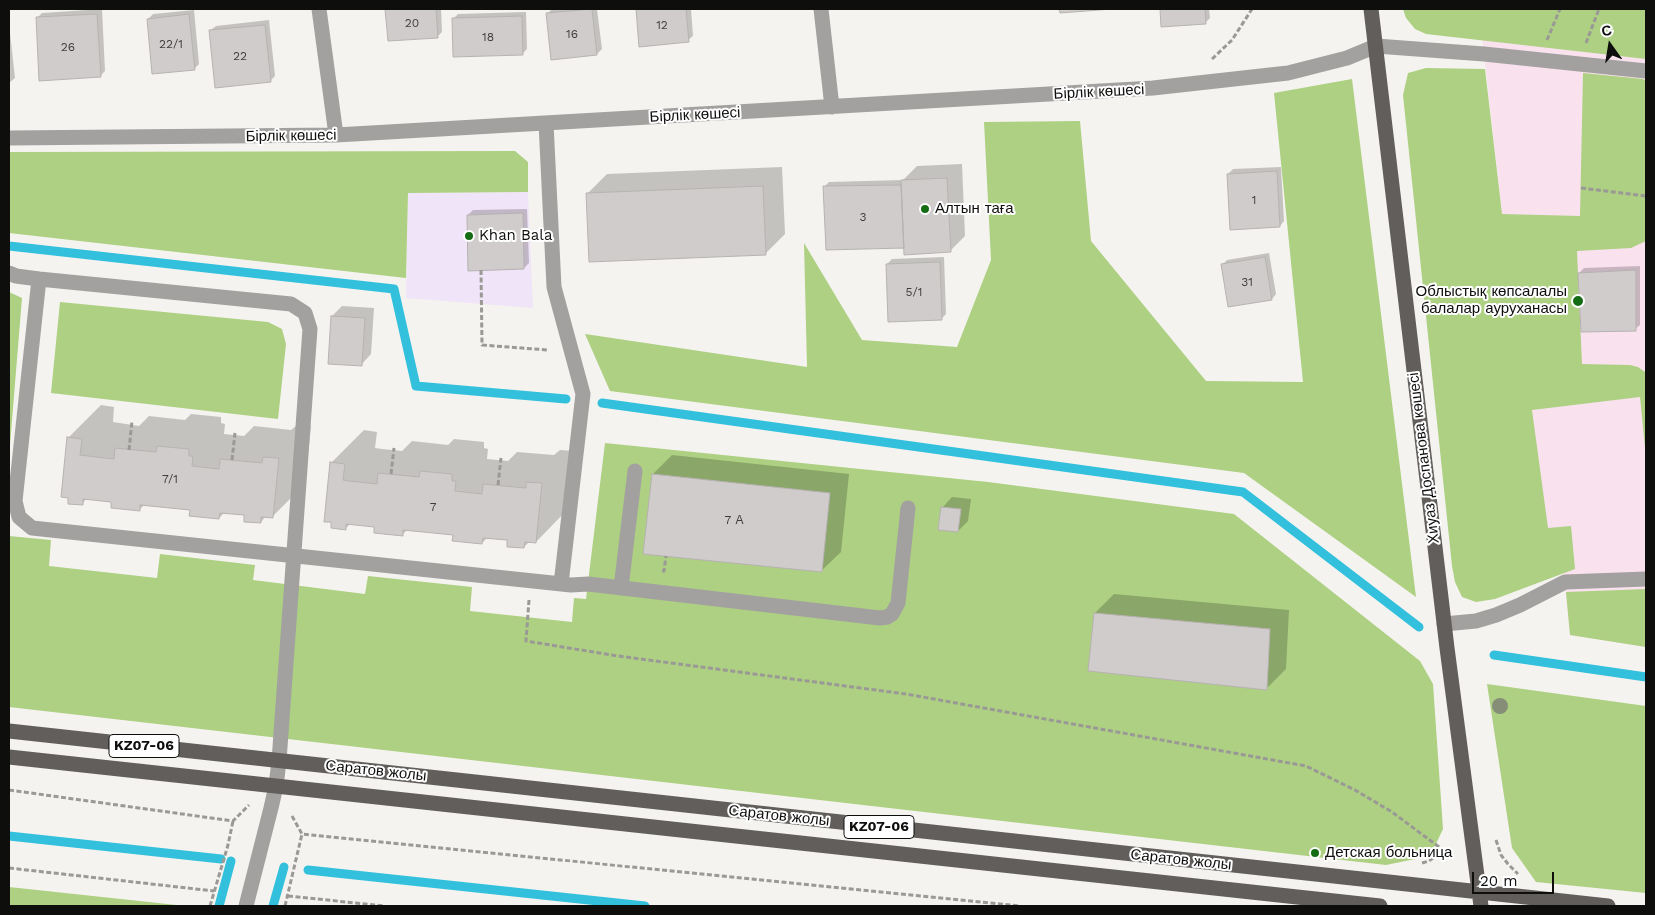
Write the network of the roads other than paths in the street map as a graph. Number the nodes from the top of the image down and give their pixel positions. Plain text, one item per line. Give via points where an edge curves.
1 (320, 9) edge
2 (820, 9) edge
3 (1371, 9) edge
4 (1376, 46) junction
5 (1646, 71) edge
6 (832, 107) junction
7 (546, 123) junction
8 (336, 136) junction
9 (9, 138) edge
10 (9, 273) edge
11 (39, 279) junction
12 (635, 471) dead end
13 (908, 508) dead end
14 (293, 555) junction
15 (1646, 578) edge
16 (561, 584) junction
17 (621, 588) junction
18 (1444, 624) junction
19 (9, 731) edge
20 (9, 757) edge
21 (279, 761) junction
22 (276, 786) junction
23 (1480, 899) edge
24 (246, 906) edge
25 (1380, 906) edge
26 (1608, 906) edge

1 - 8 street
2 - 6 street
3 - 4 main road, Хиуаз Доспанова көшесі
4 - 5 street
4 - 6 street, Бірлік көшесі via 1316,67 1206,83
4 - 18 main road, Хиуаз Доспанова көшесі
6 - 7 street, Бірлік көшесі
7 - 8 street, Бірлік көшесі
7 - 16 street via 554,287 583,399
8 - 9 street, Бірлік көшесі
10 - 11 street
11 - 14 street via 291,304 305,313 310,329
11 - 14 street via 14,501 19,517 32,528
12 - 17 street
13 - 17 street via 898,603 887,617
14 - 16 street
14 - 21 street
15 - 18 street via 1566,582 1496,615 1476,621
16 - 17 street
18 - 23 main road, Хиуаз Доспанова көшесі
19 - 21 main road, Саратов жолы / KZ07-06
20 - 22 main road, Саратов жолы / KZ07-06
21 - 22 street
21 - 23 main road, Саратов жолы / KZ07-06
22 - 24 street
22 - 25 main road, Саратов жолы / KZ07-06
23 - 26 main road, Саратов жолы / KZ07-06

